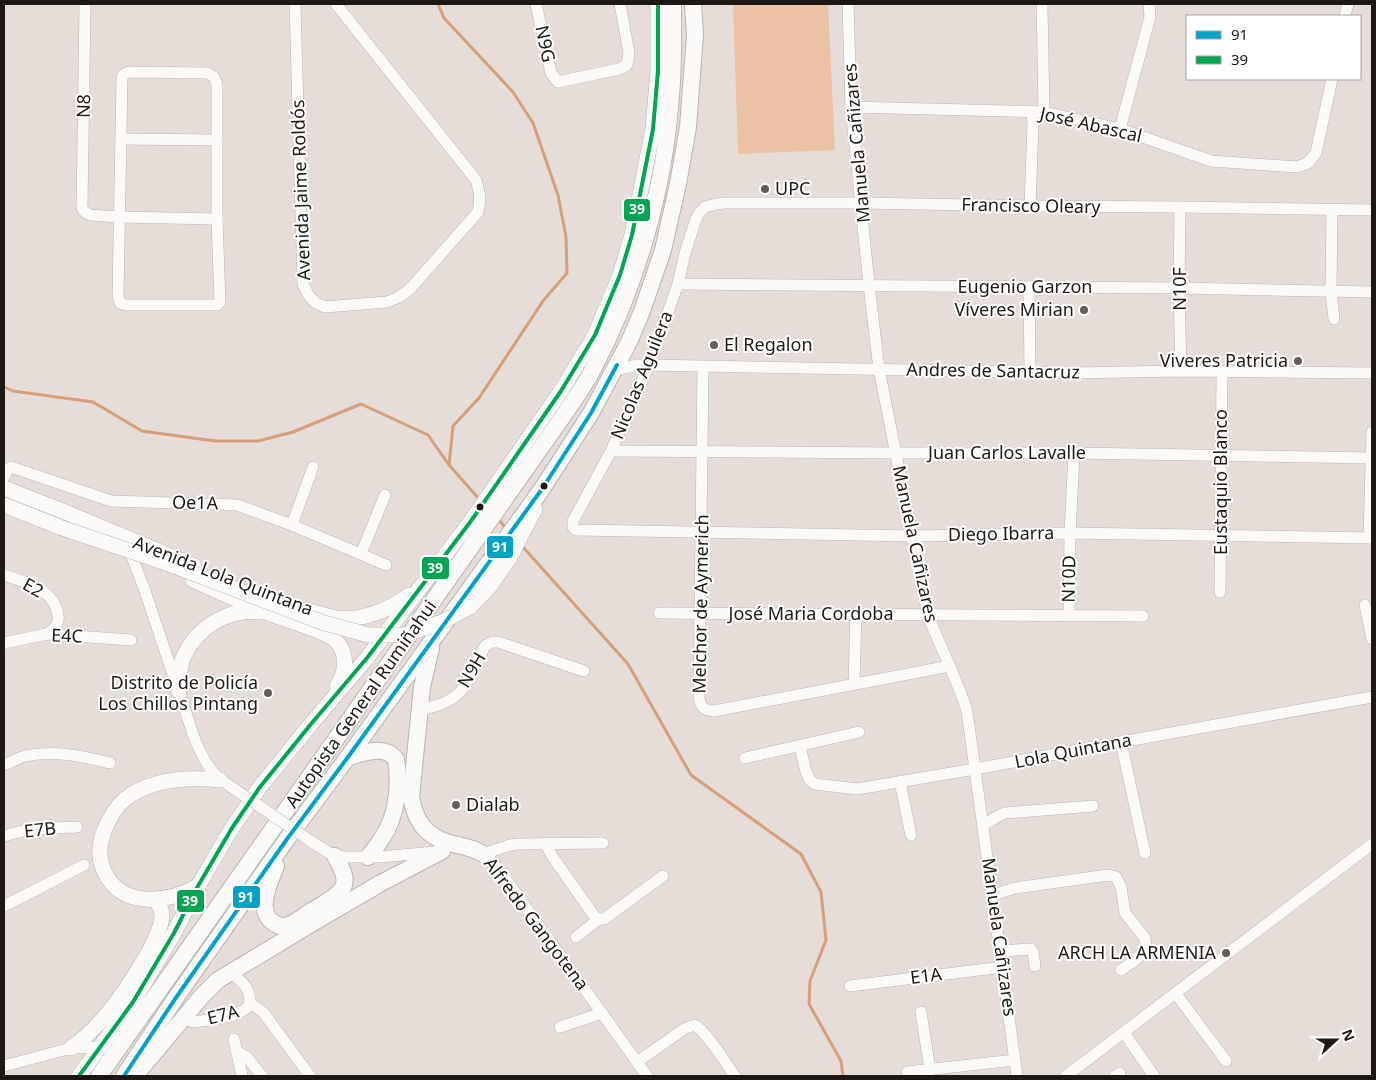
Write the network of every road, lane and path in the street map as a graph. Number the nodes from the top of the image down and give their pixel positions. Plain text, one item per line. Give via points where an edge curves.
1 (85, 4) edge
2 (295, 4) edge
3 (336, 4) edge
4 (536, 4) edge
5 (620, 4) edge
6 (658, 4) edge
7 (673, 4) edge
8 (693, 4) edge
9 (848, 4) edge
10 (1042, 4) edge
11 (1149, 4) edge
12 (1332, 80) edge
13 (851, 107) junction
14 (1032, 111) junction
15 (1044, 112) junction
16 (1120, 129) junction
17 (121, 139) junction
18 (217, 140) junction
19 (861, 203) junction
20 (1030, 206) junction
21 (1180, 207) junction
22 (1332, 210) junction
23 (1372, 210) edge
24 (119, 217) junction
25 (217, 219) junction
26 (696, 219) joint
27 (678, 284) junction
28 (869, 286) junction
29 (1029, 287) junction
30 (1179, 288) junction
31 (1331, 291) junction
32 (1372, 292) edge
33 (1334, 319) dead end
34 (649, 365) junction
35 (703, 367) junction
36 (879, 369) junction
37 (614, 370) junction
38 (1181, 371) junction
39 (1030, 372) junction
40 (1222, 372) junction
41 (1372, 373) edge
42 (1372, 432) edge
43 (569, 447) junction
44 (611, 450) junction
45 (702, 451) junction
46 (1074, 453) junction
47 (896, 454) junction
48 (1222, 455) junction
49 (1372, 458) edge
50 (313, 467) dead end
51 (4, 477) edge
52 (4, 488) edge
53 (385, 495) dead end
54 (4, 505) edge
55 (489, 509) junction
56 (471, 521) junction
57 (292, 525) junction
58 (573, 525) joint
59 (59, 527) junction
60 (702, 532) junction
61 (1070, 533) junction
62 (122, 536) junction
63 (912, 536) junction
64 (1221, 536) junction
65 (1371, 538) edge
66 (361, 554) junction
67 (132, 556) junction
68 (386, 565) dead end
69 (4, 575) edge
70 (1220, 592) dead end
71 (1366, 605) dead end
72 (659, 613) dead end
73 (700, 613) junction
74 (271, 614) junction
75 (856, 614) junction
76 (928, 615) junction
77 (1069, 616) junction
78 (1143, 616) dead end
79 (47, 634) junction
80 (1372, 639) edge
81 (131, 640) dead end
82 (433, 640) junction
83 (4, 643) edge
84 (950, 666) junction
85 (584, 671) dead end
86 (854, 684) junction
87 (178, 691) junction
88 (1372, 697) edge
89 (419, 710) junction
90 (311, 724) junction
91 (859, 732) dead end
92 (1121, 742) junction
93 (800, 746) junction
94 (348, 757) junction
95 (745, 758) dead end
96 (110, 762) dead end
97 (4, 764) edge
98 (976, 769) junction
99 (222, 781) junction
100 (900, 782) junction
101 (1093, 806) dead end
102 (983, 825) junction
103 (77, 827) dead end
104 (910, 835) dead end
105 (4, 836) edge
106 (287, 839) junction
107 (603, 842) dead end
108 (545, 844) junction
109 (1372, 844) edge
110 (442, 851) junction
111 (1145, 853) dead end
112 (483, 854) junction
113 (335, 856) junction
114 (368, 857) junction
115 (84, 865) dead end
116 (663, 876) dead end
117 (198, 886) junction
118 (993, 895) junction
119 (156, 900) junction
120 (4, 906) edge
121 (599, 919) junction
122 (576, 938) dead end
123 (1001, 951) junction
124 (1034, 966) dead end
125 (1003, 967) junction
126 (1121, 970) dead end
127 (231, 972) junction
128 (850, 986) dead end
129 (1175, 994) junction
130 (250, 1003) junction
131 (921, 1012) dead end
132 (602, 1013) junction
133 (192, 1022) dead end
134 (560, 1027) dead end
135 (1123, 1033) junction
136 (234, 1039) dead end
137 (100, 1047) junction
138 (71, 1048) junction
139 (236, 1051) junction
140 (1015, 1060) junction
141 (1226, 1061) dead end
142 (637, 1062) junction
143 (4, 1066) edge
144 (930, 1070) junction
145 (907, 1072) dead end
146 (1080, 1072) edge
147 (80, 1076) edge
148 (99, 1076) edge
149 (124, 1076) edge
150 (134, 1076) edge
151 (242, 1076) edge
152 (262, 1076) edge
153 (310, 1076) edge
154 (647, 1076) edge
155 (736, 1076) edge
156 (1017, 1076) edge
157 (1066, 1076) edge
158 (1154, 1076) edge

1 - 24 street, N8 via 82,208 90,215
2 - 3 street, Avenida Jaime Roldós via 303,284 316,303 325,306 387,302 410,289 478,212 480,192 476,180
4 - 5 street, N9G via 551,73 558,82 618,70 627,65 629,53
6 - 55 main road via 658,71 653,129 632,235 620,275 595,335
7 - 55 highway, Autopista General Rumiñahui via 672,96 660,179 632,279 592,372 562,419
8 - 37 highway, Autopista General Rumiñahui via 695,35 688,127 678,184 663,250 642,311
9 - 13 street, Manuela Cañizares
10 - 15 street
11 - 16 street via 1150,17
12 - 16 street, José Abascal via 1316,153 1303,166 1211,161
13 - 14 street, José Abascal
13 - 19 street, Manuela Cañizares
14 - 15 street, José Abascal
14 - 20 street
15 - 16 street, José Abascal
17 - 18 street
17 - 18 street via 122,77 128,72 138,72 208,74 214,77 217,84
17 - 24 street
18 - 25 street
19 - 20 street, Francisco Oleary
19 - 26 street, Francisco Oleary via 720,203 705,207
19 - 28 street, Manuela Cañizares
20 - 21 street, Francisco Oleary
21 - 22 street, Francisco Oleary
21 - 30 street, N10F
22 - 23 street, Francisco Oleary
22 - 31 street
24 - 25 street
24 - 25 street via 118,296 120,303 126,305 217,305 220,302
26 - 27 street, Nicolas Aguilera
27 - 28 street, Eugenio Garzon
27 - 34 street, Nicolas Aguilera
28 - 29 street, Eugenio Garzon
28 - 36 street, Manuela Cañizares
29 - 30 street, Eugenio Garzon
29 - 39 street
30 - 31 street, Eugenio Garzon
30 - 38 street, N10F
31 - 32 street, Eugenio Garzon
31 - 33 street
34 - 35 street, Andres de Santacruz
34 - 37 street, Andres de Santacruz
34 - 44 street, Nicolas Aguilera
35 - 36 street, Andres de Santacruz
35 - 45 street, Melchor de Aymerich
36 - 39 street, Andres de Santacruz
36 - 47 street, Manuela Cañizares
37 - 43 highway, Autopista General Rumiñahui
38 - 39 street, Andres de Santacruz
38 - 40 street, Andres de Santacruz
40 - 41 street, Andres de Santacruz
40 - 48 street, Eustaquio Blanco
42 - 49 street
43 - 59 main road, Avenida Lola Quintana, bridge via 490,586 470,607 442,622 404,634 369,635 324,624 169,564
43 - 82 highway, Autopista General Rumiñahui
44 - 45 street, Juan Carlos Lavalle
44 - 58 street, Nicolas Aguilera via 576,513
45 - 47 street, Juan Carlos Lavalle
45 - 60 street, Melchor de Aymerich
46 - 47 street, Juan Carlos Lavalle
46 - 48 street, Juan Carlos Lavalle
46 - 61 street, N10D
47 - 63 street, Manuela Cañizares
48 - 49 street, Juan Carlos Lavalle
48 - 64 street, Eustaquio Blanco
49 - 65 street
50 - 57 street
51 - 57 street, Oe1A via 11,467 111,502 232,504
52 - 62 main road, Avenida Lola Quintana
53 - 66 street
54 - 59 main road, Avenida Lola Quintana
55 - 56 main road
55 - 148 highway, Autopista General Rumiñahui
56 - 62 main road, Avenida Lola Quintana via 409,596 389,608 351,619 274,600
56 - 90 main road via 367,658
57 - 66 street, Oe1A
58 - 60 street, Diego Ibarra via 577,530
59 - 67 main road, Avenida Lola Quintana
60 - 63 street, Diego Ibarra
60 - 73 street, Melchor de Aymerich
61 - 63 street, Diego Ibarra
61 - 64 street, Diego Ibarra
61 - 77 street, N10D
62 - 67 street, Alfredo Gangotena
63 - 76 street, Manuela Cañizares
64 - 65 street, Diego Ibarra
64 - 70 street, Eustaquio Blanco
66 - 68 street, Oe1A
67 - 74 main road, Avenida Lola Quintana
67 - 87 street, Alfredo Gangotena
69 - 79 street, E2 via 28,583 50,597 59,619
71 - 80 street
72 - 73 street, José Maria Cordoba
73 - 75 street, José Maria Cordoba
73 - 86 street, Melchor de Aymerich via 700,702 707,710 722,710
74 - 87 main road via 235,613 203,630 183,657
74 - 90 main road, Avenida Lola Quintana via 336,640 344,656 342,678
75 - 76 street, José Maria Cordoba
75 - 86 street
76 - 77 street, José Maria Cordoba
76 - 84 street, Manuela Cañizares
77 - 78 street, José Maria Cordoba
79 - 81 street, E4C
79 - 83 street, E4C
82 - 89 highway
82 - 94 highway, Autopista General Rumiñahui
84 - 86 street, Melchor de Aymerich
84 - 98 street, Manuela Cañizares via 968,711
85 - 89 street, N9H via 492,642 485,646 458,695
87 - 99 street, Alfredo Gangotena via 202,757
88 - 92 street, Lola Quintana
89 - 112 highway via 411,796 419,822 435,837 474,848
90 - 117 main road via 260,787
91 - 93 street
92 - 98 street, Lola Quintana
92 - 111 street
93 - 95 street
93 - 100 street, Lola Quintana via 806,772 815,784 857,789
94 - 106 highway, Autopista General Rumiñahui
94 - 114 highway via 378,750 391,753 396,759 398,787 392,816 383,838
96 - 97 street via 73,754 48,753 24,756
98 - 100 street, Lola Quintana
98 - 102 street, Manuela Cañizares
99 - 113 street, Alfredo Gangotena, bridge
99 - 119 main road via 200,778 149,786 126,799 107,822 100,848 106,875 126,894
100 - 104 street
101 - 102 street via 1005,813
102 - 118 street, Manuela Cañizares
103 - 105 street, E7B via 42,828
106 - 113 highway via 264,904 270,921 277,926 288,926 335,896 344,886 345,878
106 - 149 highway, Autopista General Rumiñahui
107 - 108 street
108 - 112 street via 510,845
108 - 121 street
109 - 129 street
110 - 112 street, Alfredo Gangotena
110 - 114 street, Alfredo Gangotena
110 - 127 highway via 373,887
112 - 132 street, Alfredo Gangotena via 499,870
113 - 114 street, Alfredo Gangotena
115 - 120 street
116 - 121 street via 604,919
117 - 119 main road via 179,895
117 - 137 main road via 155,967
118 - 123 street, Manuela Cañizares
118 - 126 street via 1015,888 1108,875 1116,877 1125,913 1145,938 1146,946 1142,954
119 - 138 main road via 162,918 153,944 113,1008
121 - 122 street
123 - 124 street via 1031,950
123 - 125 street, Manuela Cañizares
125 - 128 street, E1A
125 - 140 street, Manuela Cañizares
127 - 130 street via 246,987
127 - 150 highway via 202,996
129 - 135 street
129 - 141 street
130 - 133 street, E7A via 246,1010 235,1014
130 - 153 street via 263,1012
131 - 144 street
132 - 134 street
132 - 142 street, Alfredo Gangotena
135 - 146 street
135 - 158 street
136 - 139 street
137 - 138 street
137 - 147 main road
138 - 143 street
139 - 151 street
139 - 152 street via 247,1057
140 - 144 street
140 - 156 street, Manuela Cañizares
142 - 154 street, Alfredo Gangotena
142 - 155 street via 694,1025
144 - 145 street
146 - 157 street

